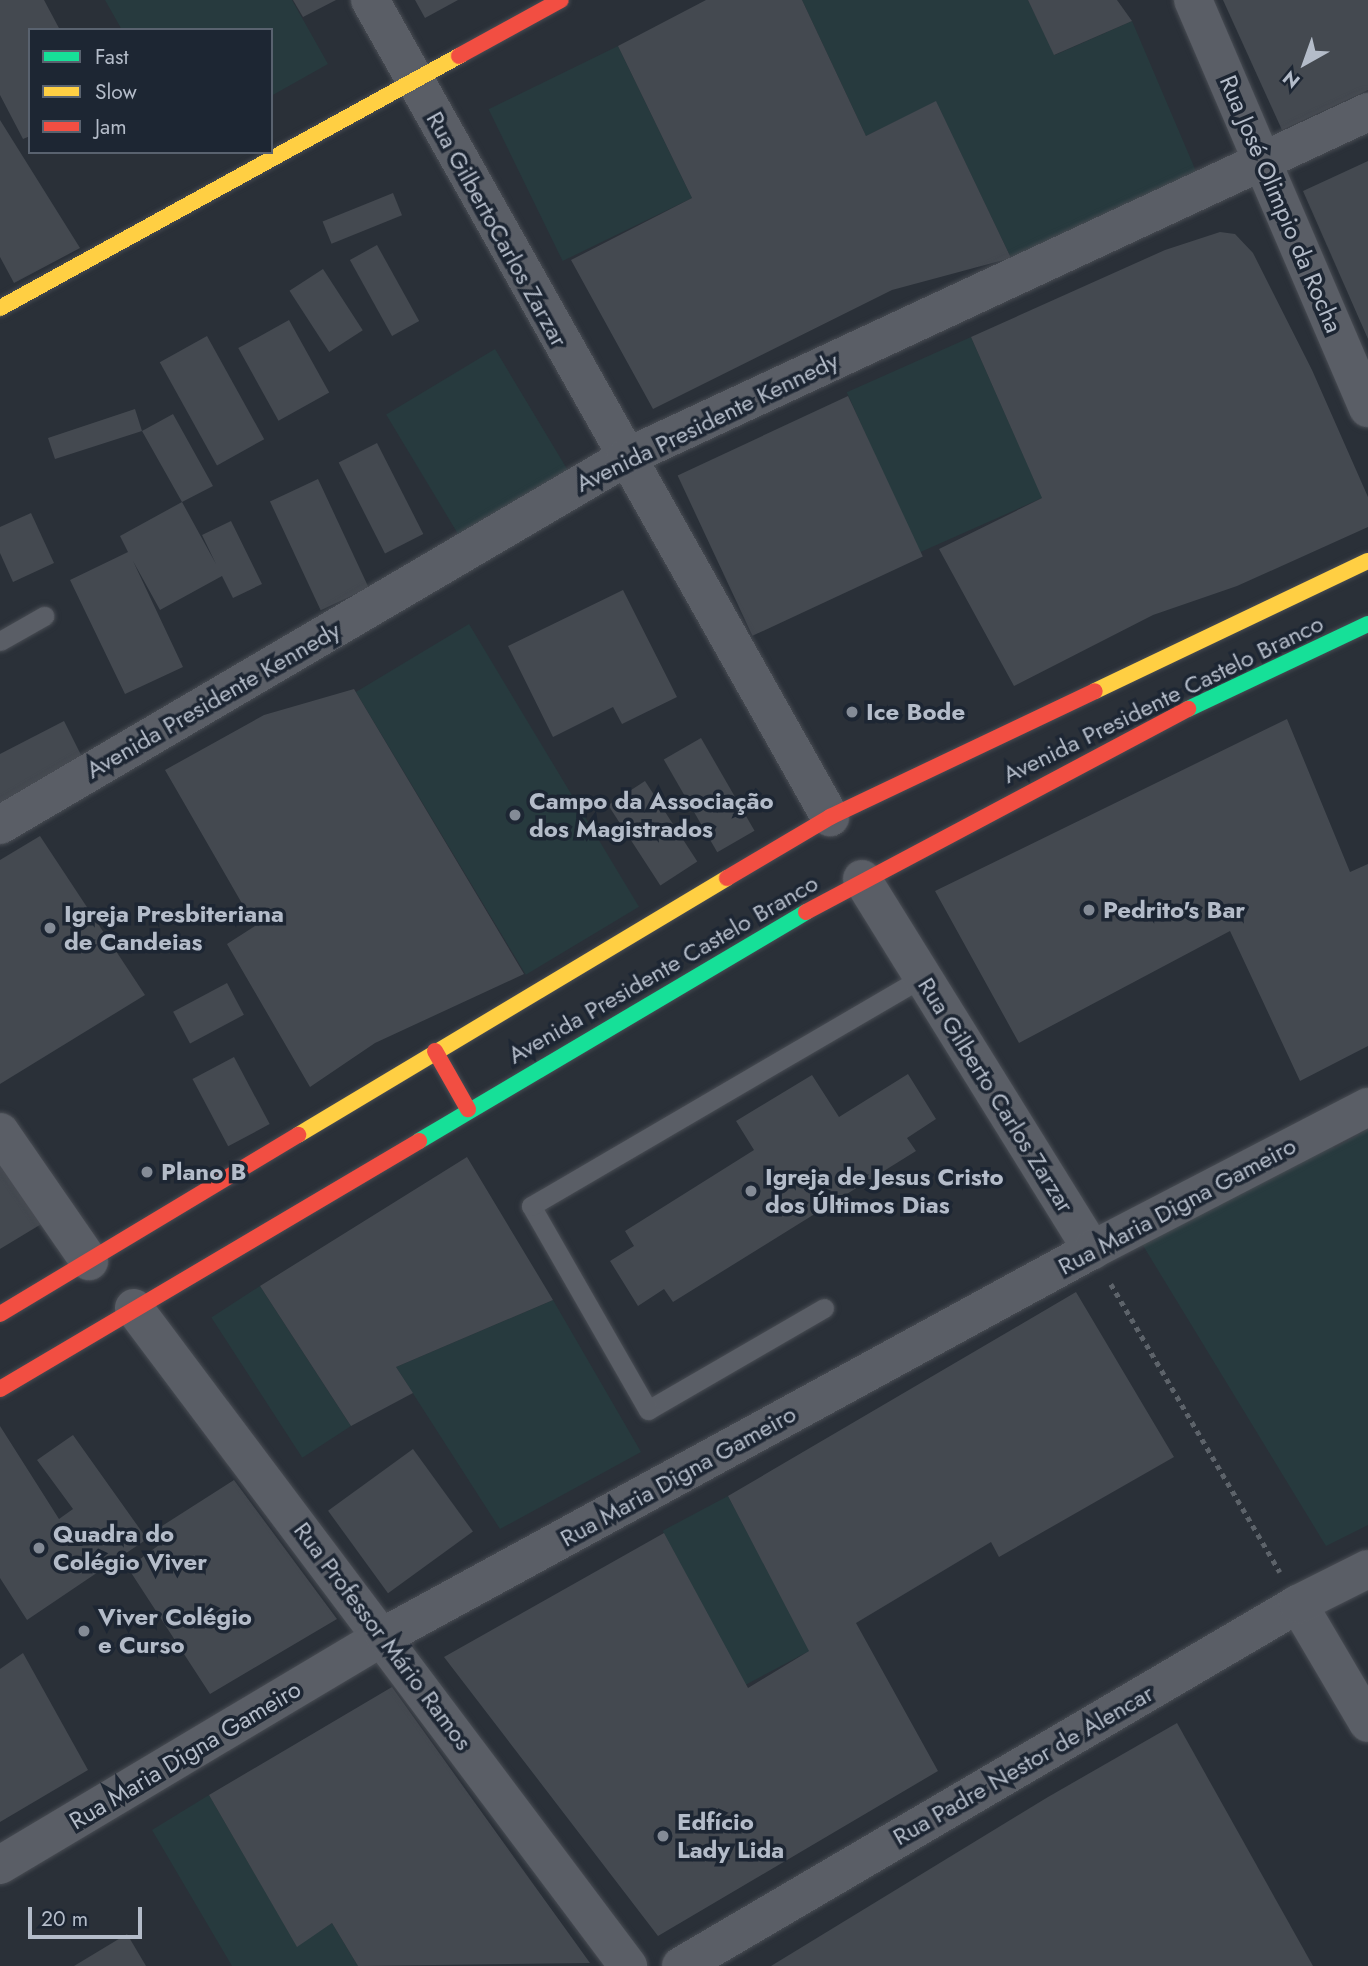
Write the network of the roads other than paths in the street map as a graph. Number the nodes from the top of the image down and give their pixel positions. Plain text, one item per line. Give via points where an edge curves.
1 (370, 0) edge
2 (561, 0) edge
3 (1193, 0) edge
4 (413, 78) junction
5 (1368, 112) edge
6 (1262, 157) junction
7 (0, 308) edge
8 (1368, 408) edge
9 (625, 458) junction
10 (1368, 561) edge
11 (44, 616) dead end
12 (1368, 624) edge
13 (0, 641) edge
14 (830, 817) junction
15 (0, 825) edge
16 (862, 879) junction
17 (923, 977) junction
18 (435, 1051) junction
19 (1368, 1107) edge
20 (468, 1109) junction
21 (0, 1132) edge
22 (1091, 1250) junction
23 (89, 1261) junction
24 (134, 1308) junction
25 (824, 1308) dead end
26 (0, 1314) edge
27 (0, 1389) edge
28 (1368, 1569) edge
29 (1298, 1604) junction
30 (384, 1636) junction
31 (1368, 1724) edge
32 (0, 1866) edge
33 (628, 1966) edge
34 (681, 1966) edge

1 - 4 street, Rua GilbertoCarlos Zarzar
2 - 4 main road
3 - 6 street, Rua José Olimpio da Rocha
4 - 7 main road
4 - 9 street, Rua GilbertoCarlos Zarzar
5 - 6 street, Avenida Presidente Kennedy
6 - 8 street, Rua José Olimpio da Rocha
6 - 9 street, Avenida Presidente Kennedy
9 - 14 street
9 - 15 street, Avenida Presidente Kennedy
10 - 14 main road, Avenida Presidente Castelo Branco
11 - 13 lane
12 - 16 main road, Avenida Presidente Castelo Branco via 1128,738
14 - 18 main road, Avenida Presidente Castelo Branco
16 - 17 street, Rua Gilberto Carlos Zarzar
16 - 20 main road, Avenida Presidente Castelo Branco
17 - 22 street, Rua Gilberto Carlos Zarzar
17 - 25 lane via 531,1206 648,1410
18 - 20 main road
18 - 23 main road, Avenida Presidente Castelo Branco
19 - 22 street, Rua Maria Digna Gameiro
20 - 24 main road, Avenida Presidente Castelo Branco
21 - 23 street
22 - 30 street, Rua Maria Digna Gameiro
23 - 26 main road, Avenida Presidente Castelo Branco
24 - 27 main road, Avenida Presidente Castelo Branco
24 - 30 street, Rua Professor Mário Ramos
28 - 29 street, Rua Padre Nestor de Alencar
29 - 31 street
29 - 34 street, Rua Padre Nestor de Alencar
30 - 32 street, Rua Maria Digna Gameiro
30 - 33 street, Rua Professor Mário Ramos

